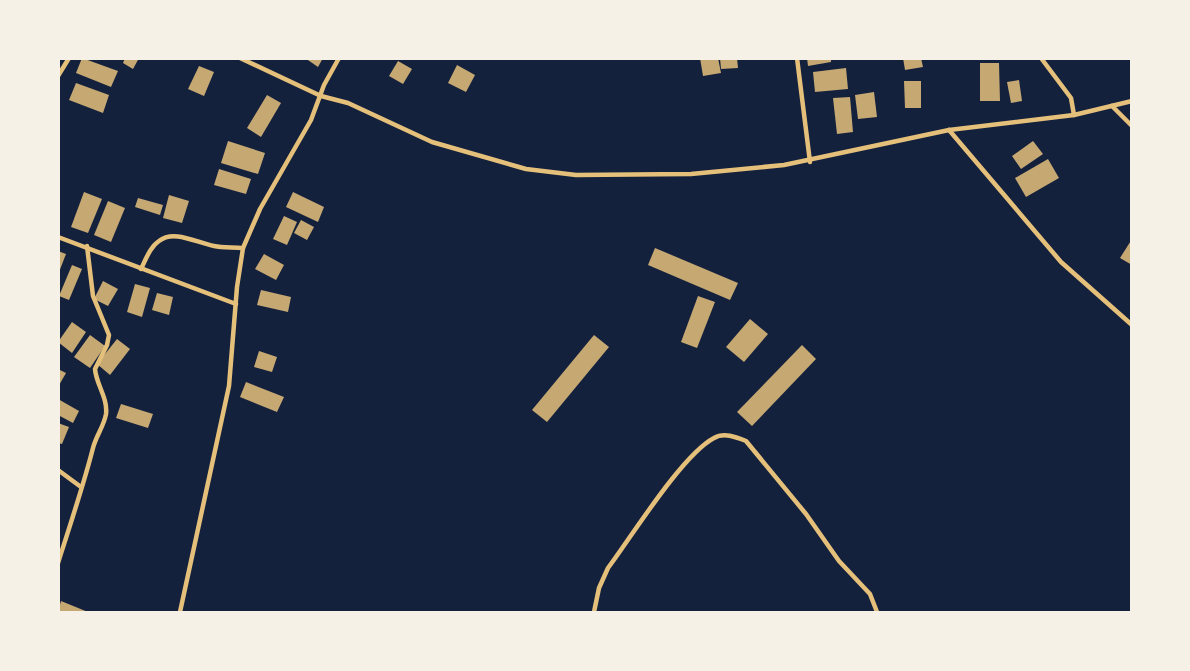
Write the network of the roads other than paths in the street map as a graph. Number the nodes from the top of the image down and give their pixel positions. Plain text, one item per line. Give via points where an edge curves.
1 (69, 58) edge
2 (240, 58) edge
3 (339, 58) edge
4 (797, 58) edge
5 (1041, 58) edge
6 (58, 76) edge
7 (321, 96) junction
8 (1131, 101) edge
9 (1112, 106) junction
10 (1074, 115) junction
11 (1131, 126) edge
12 (949, 130) junction
13 (810, 162) junction
14 (58, 237) edge
15 (87, 246) junction
16 (243, 248) junction
17 (141, 269) junction
18 (236, 304) junction
19 (1131, 325) edge
20 (58, 470) edge
21 (81, 487) junction
22 (58, 563) edge
23 (180, 612) edge
24 (594, 612) edge
25 (877, 612) edge

1 - 6 street
2 - 7 street
3 - 7 street
4 - 13 street
5 - 10 street via 1071,98
7 - 13 street via 348,103 403,131 465,153 550,174 691,174
7 - 16 street
8 - 9 street
9 - 10 street
9 - 11 street
10 - 12 street
12 - 13 street
12 - 19 street via 1061,261
14 - 15 street
15 - 17 street
15 - 21 street via 93,296 109,335 95,369 106,416
16 - 17 street via 168,236 150,250
16 - 18 street
17 - 18 street
18 - 23 street via 232,371
20 - 21 street
21 - 22 street
24 - 25 street via 608,568 691,456 716,436 746,441 807,514 839,561 870,594

